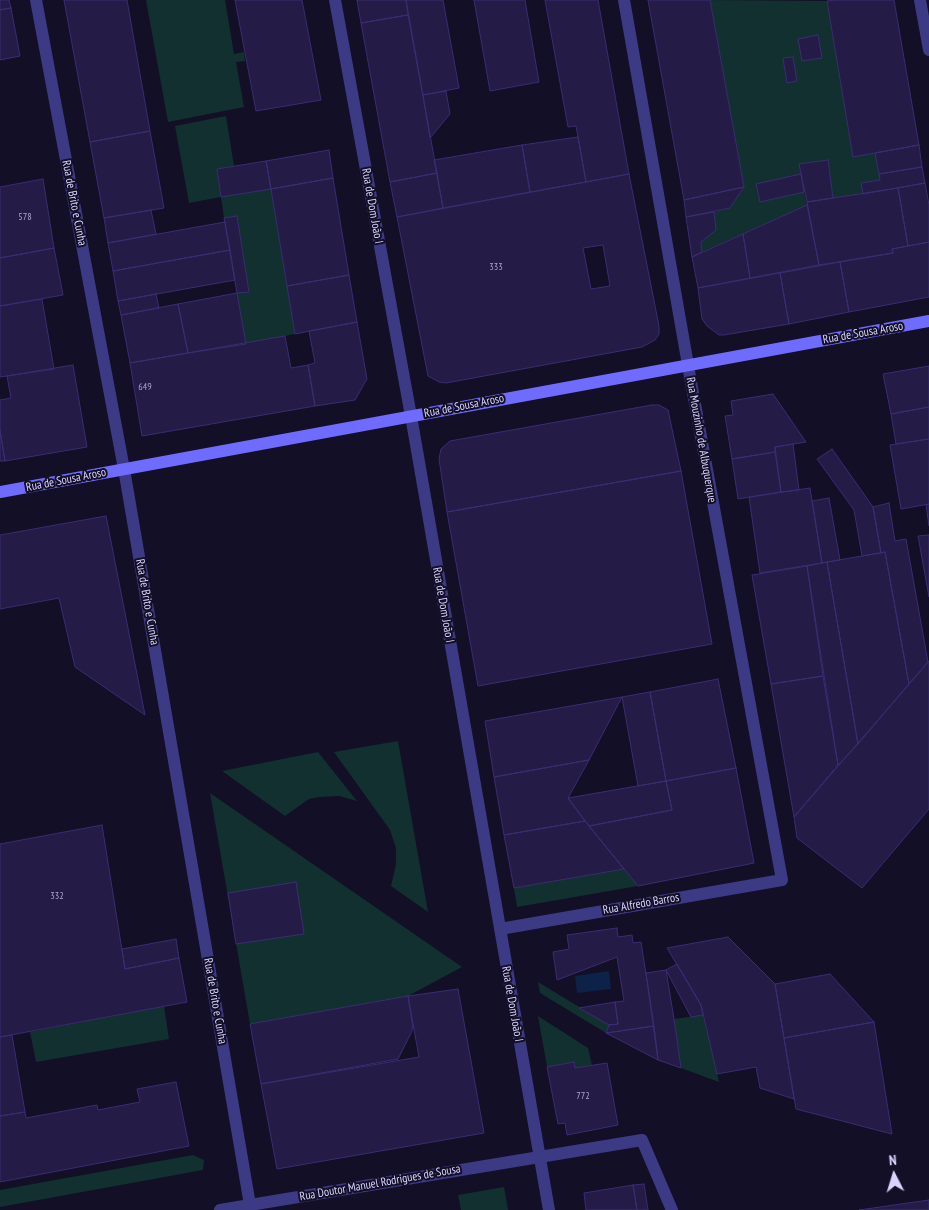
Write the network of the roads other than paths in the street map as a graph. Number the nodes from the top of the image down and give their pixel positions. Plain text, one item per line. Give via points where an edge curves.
1 (36, 0) edge
2 (335, 0) edge
3 (624, 0) edge
4 (920, 0) edge
5 (929, 50) edge
6 (929, 321) edge
7 (688, 365) junction
8 (411, 416) junction
9 (124, 469) junction
10 (0, 492) edge
11 (782, 880) joint
12 (500, 929) junction
13 (539, 1156) junction
14 (250, 1205) junction
15 (220, 1210) edge
16 (549, 1210) edge
17 (672, 1210) edge

1 - 9 street, Rua de Brito e Cunha
2 - 8 street, Rua de Dom João I
3 - 7 street, Rua Mouzinho de Albuquerque
4 - 5 street
6 - 7 street, Rua de Sousa Aroso
7 - 8 street, Rua de Sousa Aroso
7 - 11 street, Rua Mouzinho de Albuquerque
8 - 9 street, Rua de Sousa Aroso
8 - 12 street, Rua de Dom João I
9 - 10 street, Rua de Sousa Aroso
9 - 14 street, Rua de Brito e Cunha
11 - 12 street, Rua Alfredo Barros
12 - 13 street, Rua de Dom João I
13 - 14 street, Rua Doutor Manuel Rodrigues de Sousa
13 - 16 street, Rua de Dom João I
13 - 17 street, Rua Doutor Manuel Rodrigues de Sousa via 642,1140
14 - 15 street, Rua Doutor Manuel Rodrigues de Sousa

